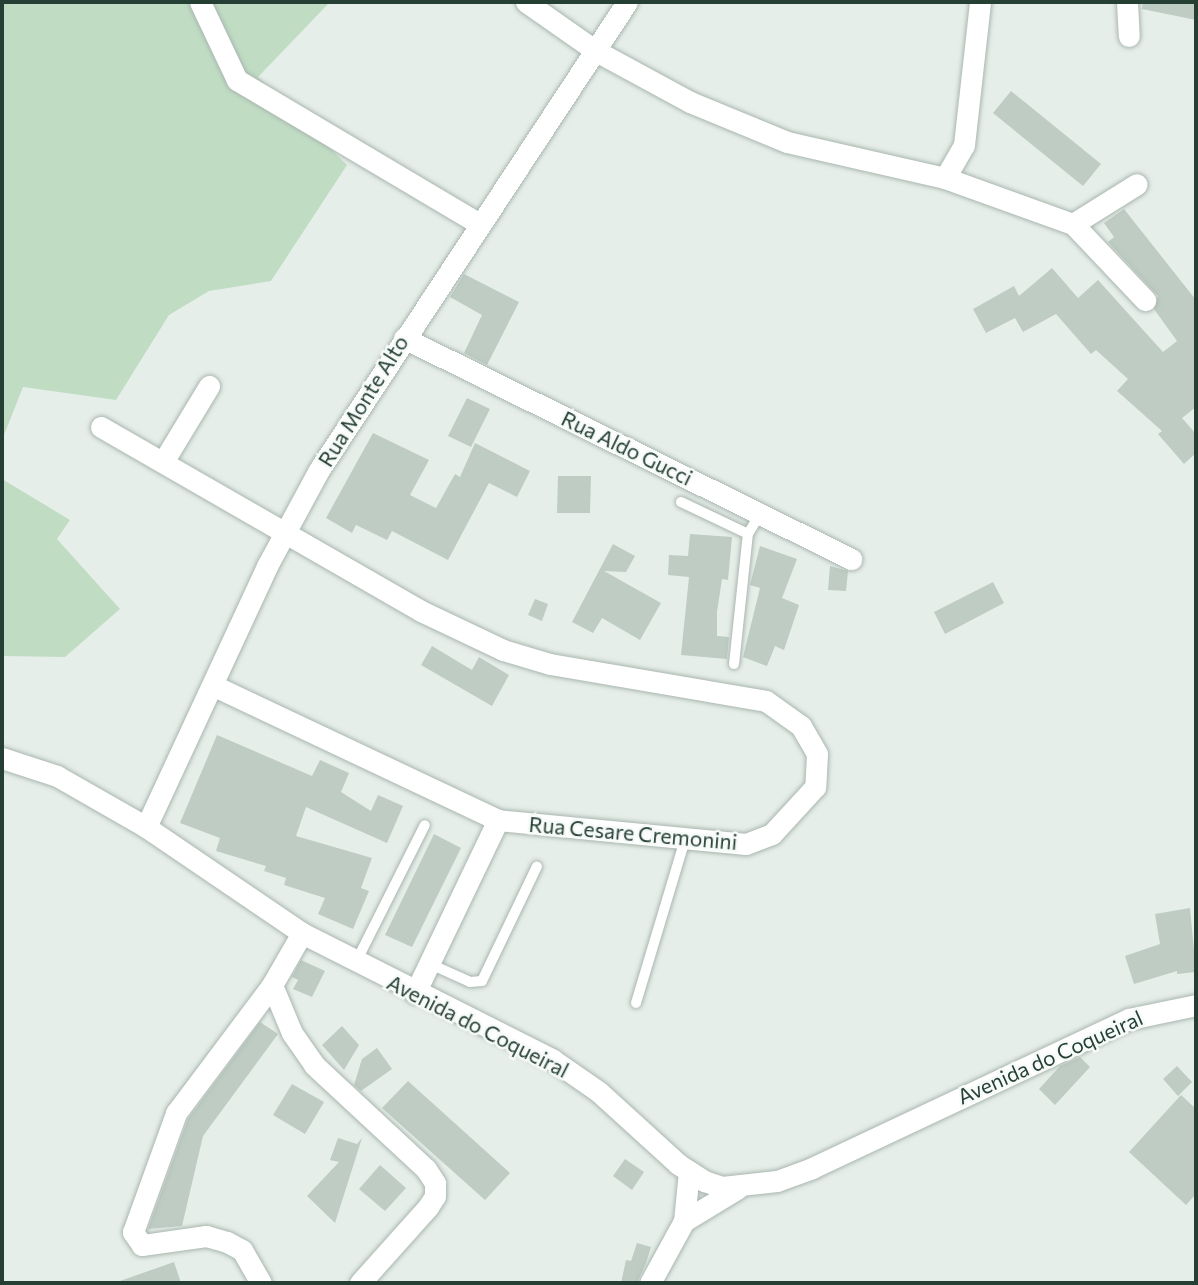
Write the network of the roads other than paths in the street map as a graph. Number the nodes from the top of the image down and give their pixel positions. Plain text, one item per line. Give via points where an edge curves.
1 (200, 2) edge
2 (526, 2) edge
3 (627, 2) edge
4 (980, 2) edge
5 (1127, 2) edge
6 (1129, 36) dead end
7 (596, 51) junction
8 (945, 178) junction
9 (1138, 184) dead end
10 (478, 223) junction
11 (1073, 224) junction
12 (1145, 300) dead end
13 (404, 338) junction
14 (209, 386) dead end
15 (101, 427) dead end
16 (163, 462) junction
17 (681, 502) dead end
18 (760, 514) junction
19 (286, 532) junction
20 (748, 534) junction
21 (851, 559) dead end
22 (734, 664) dead end
23 (214, 685) junction
24 (4, 757) edge
25 (498, 820) junction
26 (425, 825) dead end
27 (146, 827) junction
28 (685, 840) junction
29 (537, 866) dead end
30 (302, 933) junction
31 (356, 962) junction
32 (428, 964) junction
33 (272, 985) junction
34 (415, 993) junction
35 (636, 1003) dead end
36 (1196, 1005) edge
37 (689, 1171) junction
38 (738, 1188) junction
39 (684, 1220) junction
40 (261, 1283) edge
41 (360, 1283) edge
42 (650, 1283) edge

1 - 10 street via 237,80
2 - 7 street
3 - 7 street, Rua Monte Alto
4 - 8 street via 964,145
5 - 6 street
7 - 8 street via 690,102 787,142
7 - 10 street, Rua Monte Alto
8 - 11 street
9 - 11 street
10 - 13 street, Rua Monte Alto
11 - 12 street
13 - 18 street, Rua Aldo Gucci
13 - 19 street, Rua Monte Alto
14 - 16 street
15 - 16 street, Rua Cesare Cremonini
16 - 19 street, Rua Cesare Cremonini
17 - 20 lane
18 - 20 lane
18 - 21 street, Rua Aldo Gucci
19 - 23 street, Rua Monte Alto
19 - 28 street, Rua Cesare Cremonini via 421,611 503,650 550,664 766,701 801,726 817,754 815,787 772,834 746,844
20 - 22 lane
23 - 25 street, Rua Cesare Cremonini
23 - 27 street, Rua Monte Alto
24 - 27 street, Avenida do Coqueiral via 57,776
25 - 28 street, Rua Cesare Cremonini
25 - 32 street
26 - 31 lane
27 - 30 street, Avenida do Coqueiral
28 - 35 lane
29 - 32 lane via 482,981 470,982
30 - 31 street, Avenida do Coqueiral
30 - 33 street
31 - 34 street, Avenida do Coqueiral
32 - 34 street
33 - 40 street via 176,1113 133,1232 142,1245 206,1236 227,1242 242,1250
33 - 41 street via 292,1033 314,1065 426,1169 435,1183 435,1196 428,1208
34 - 37 street, Avenida do Coqueiral via 553,1060 598,1092
36 - 38 street, Avenida do Coqueiral via 1129,1018 812,1168
37 - 38 street, Avenida do Coqueiral via 704,1181
37 - 39 street
38 - 39 street
39 - 42 street

